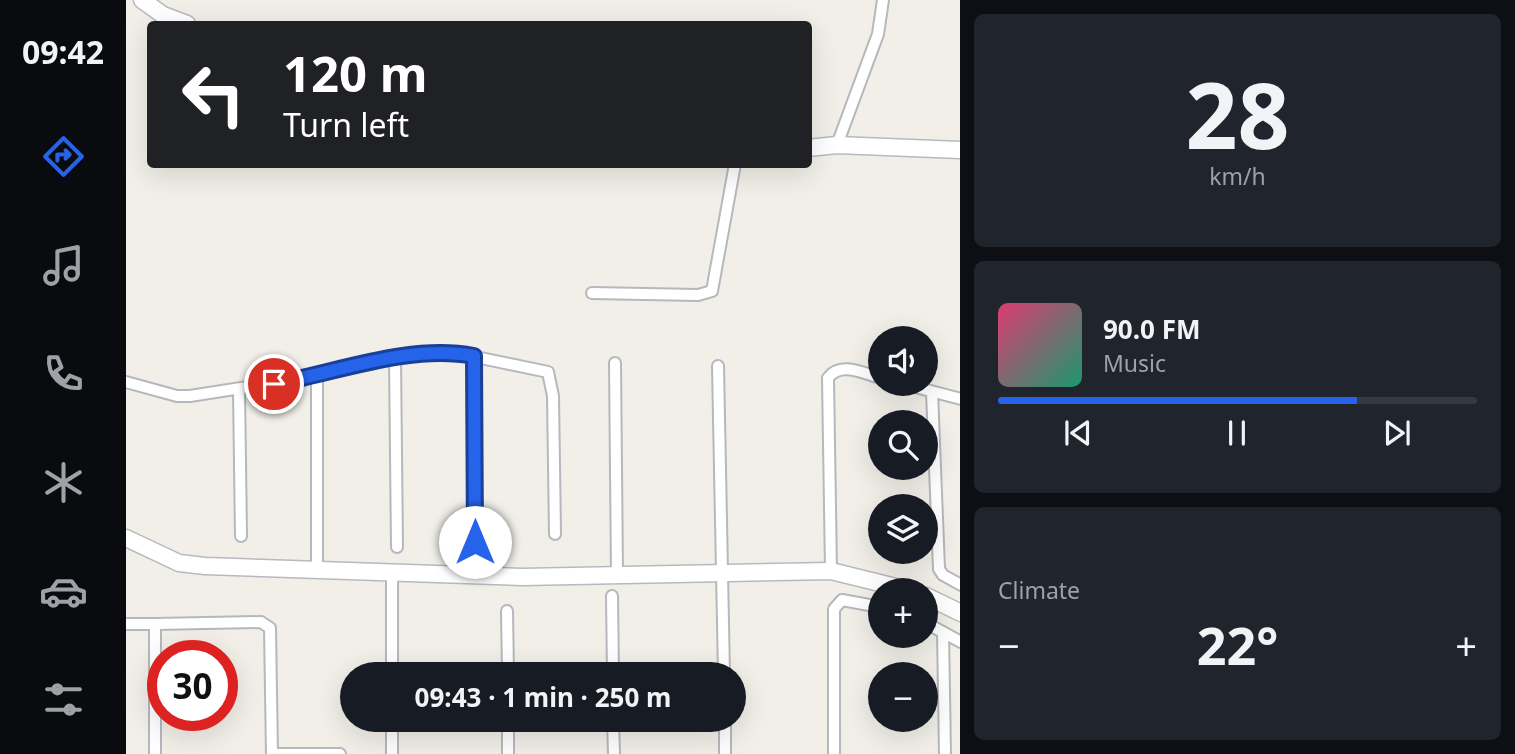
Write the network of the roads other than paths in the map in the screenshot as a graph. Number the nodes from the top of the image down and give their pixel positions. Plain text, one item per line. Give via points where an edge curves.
1 (142, 0) edge
2 (883, 0) edge
3 (181, 21) edge
4 (837, 145) junction
5 (812, 148) edge
6 (960, 150) edge
7 (735, 168) edge
8 (592, 293) dead end
9 (474, 356) junction
10 (395, 359) junction
11 (615, 363) dead end
12 (718, 366) dead end
13 (868, 375) edge
14 (317, 376) junction
15 (126, 382) edge
16 (239, 390) junction
17 (938, 394) edge
18 (932, 396) edge
19 (960, 399) edge
20 (555, 534) dead end
21 (241, 536) dead end
22 (126, 538) edge
23 (475, 542) dead end
24 (397, 547) dead end
25 (317, 569) junction
26 (722, 571) junction
27 (831, 571) junction
28 (392, 573) junction
29 (617, 574) junction
30 (868, 580) edge
31 (960, 586) edge
32 (612, 596) dead end
33 (938, 602) edge
34 (868, 605) edge
35 (508, 611) dead end
36 (960, 613) edge
37 (126, 624) edge
38 (155, 624) junction
39 (938, 629) edge
40 (943, 632) junction
41 (960, 642) edge
42 (392, 662) edge
43 (508, 662) edge
44 (613, 662) edge
45 (724, 662) edge
46 (392, 732) edge
47 (508, 732) edge
48 (613, 732) edge
49 (725, 732) edge
50 (155, 754) edge
51 (272, 754) edge
52 (340, 754) edge
53 (392, 754) edge
54 (508, 754) edge
55 (614, 754) edge
56 (725, 754) edge
57 (834, 754) edge
58 (945, 754) edge

1 - 3 street
2 - 4 street via 878,34
4 - 5 street
4 - 6 street
7 - 8 street via 712,291 698,295
9 - 10 street via 420,353
9 - 20 street via 539,368 551,377
9 - 23 street
10 - 14 street
10 - 24 street
11 - 29 street
12 - 26 street
13 - 27 street via 841,368 828,378
14 - 16 street
14 - 25 street
15 - 16 street via 177,396
16 - 21 street
17 - 19 street
18 - 31 street via 939,569
22 - 25 street via 178,563
25 - 28 street
26 - 27 street
26 - 29 street
26 - 45 street
27 - 30 street
28 - 29 street
28 - 42 street
32 - 44 street
33 - 36 street
34 - 57 street via 842,600 834,609
35 - 43 street
37 - 38 street
38 - 50 street
38 - 51 street via 268,625
39 - 40 street
40 - 41 street
40 - 58 street
46 - 53 street
47 - 54 street
48 - 55 street
49 - 56 street
51 - 52 street

